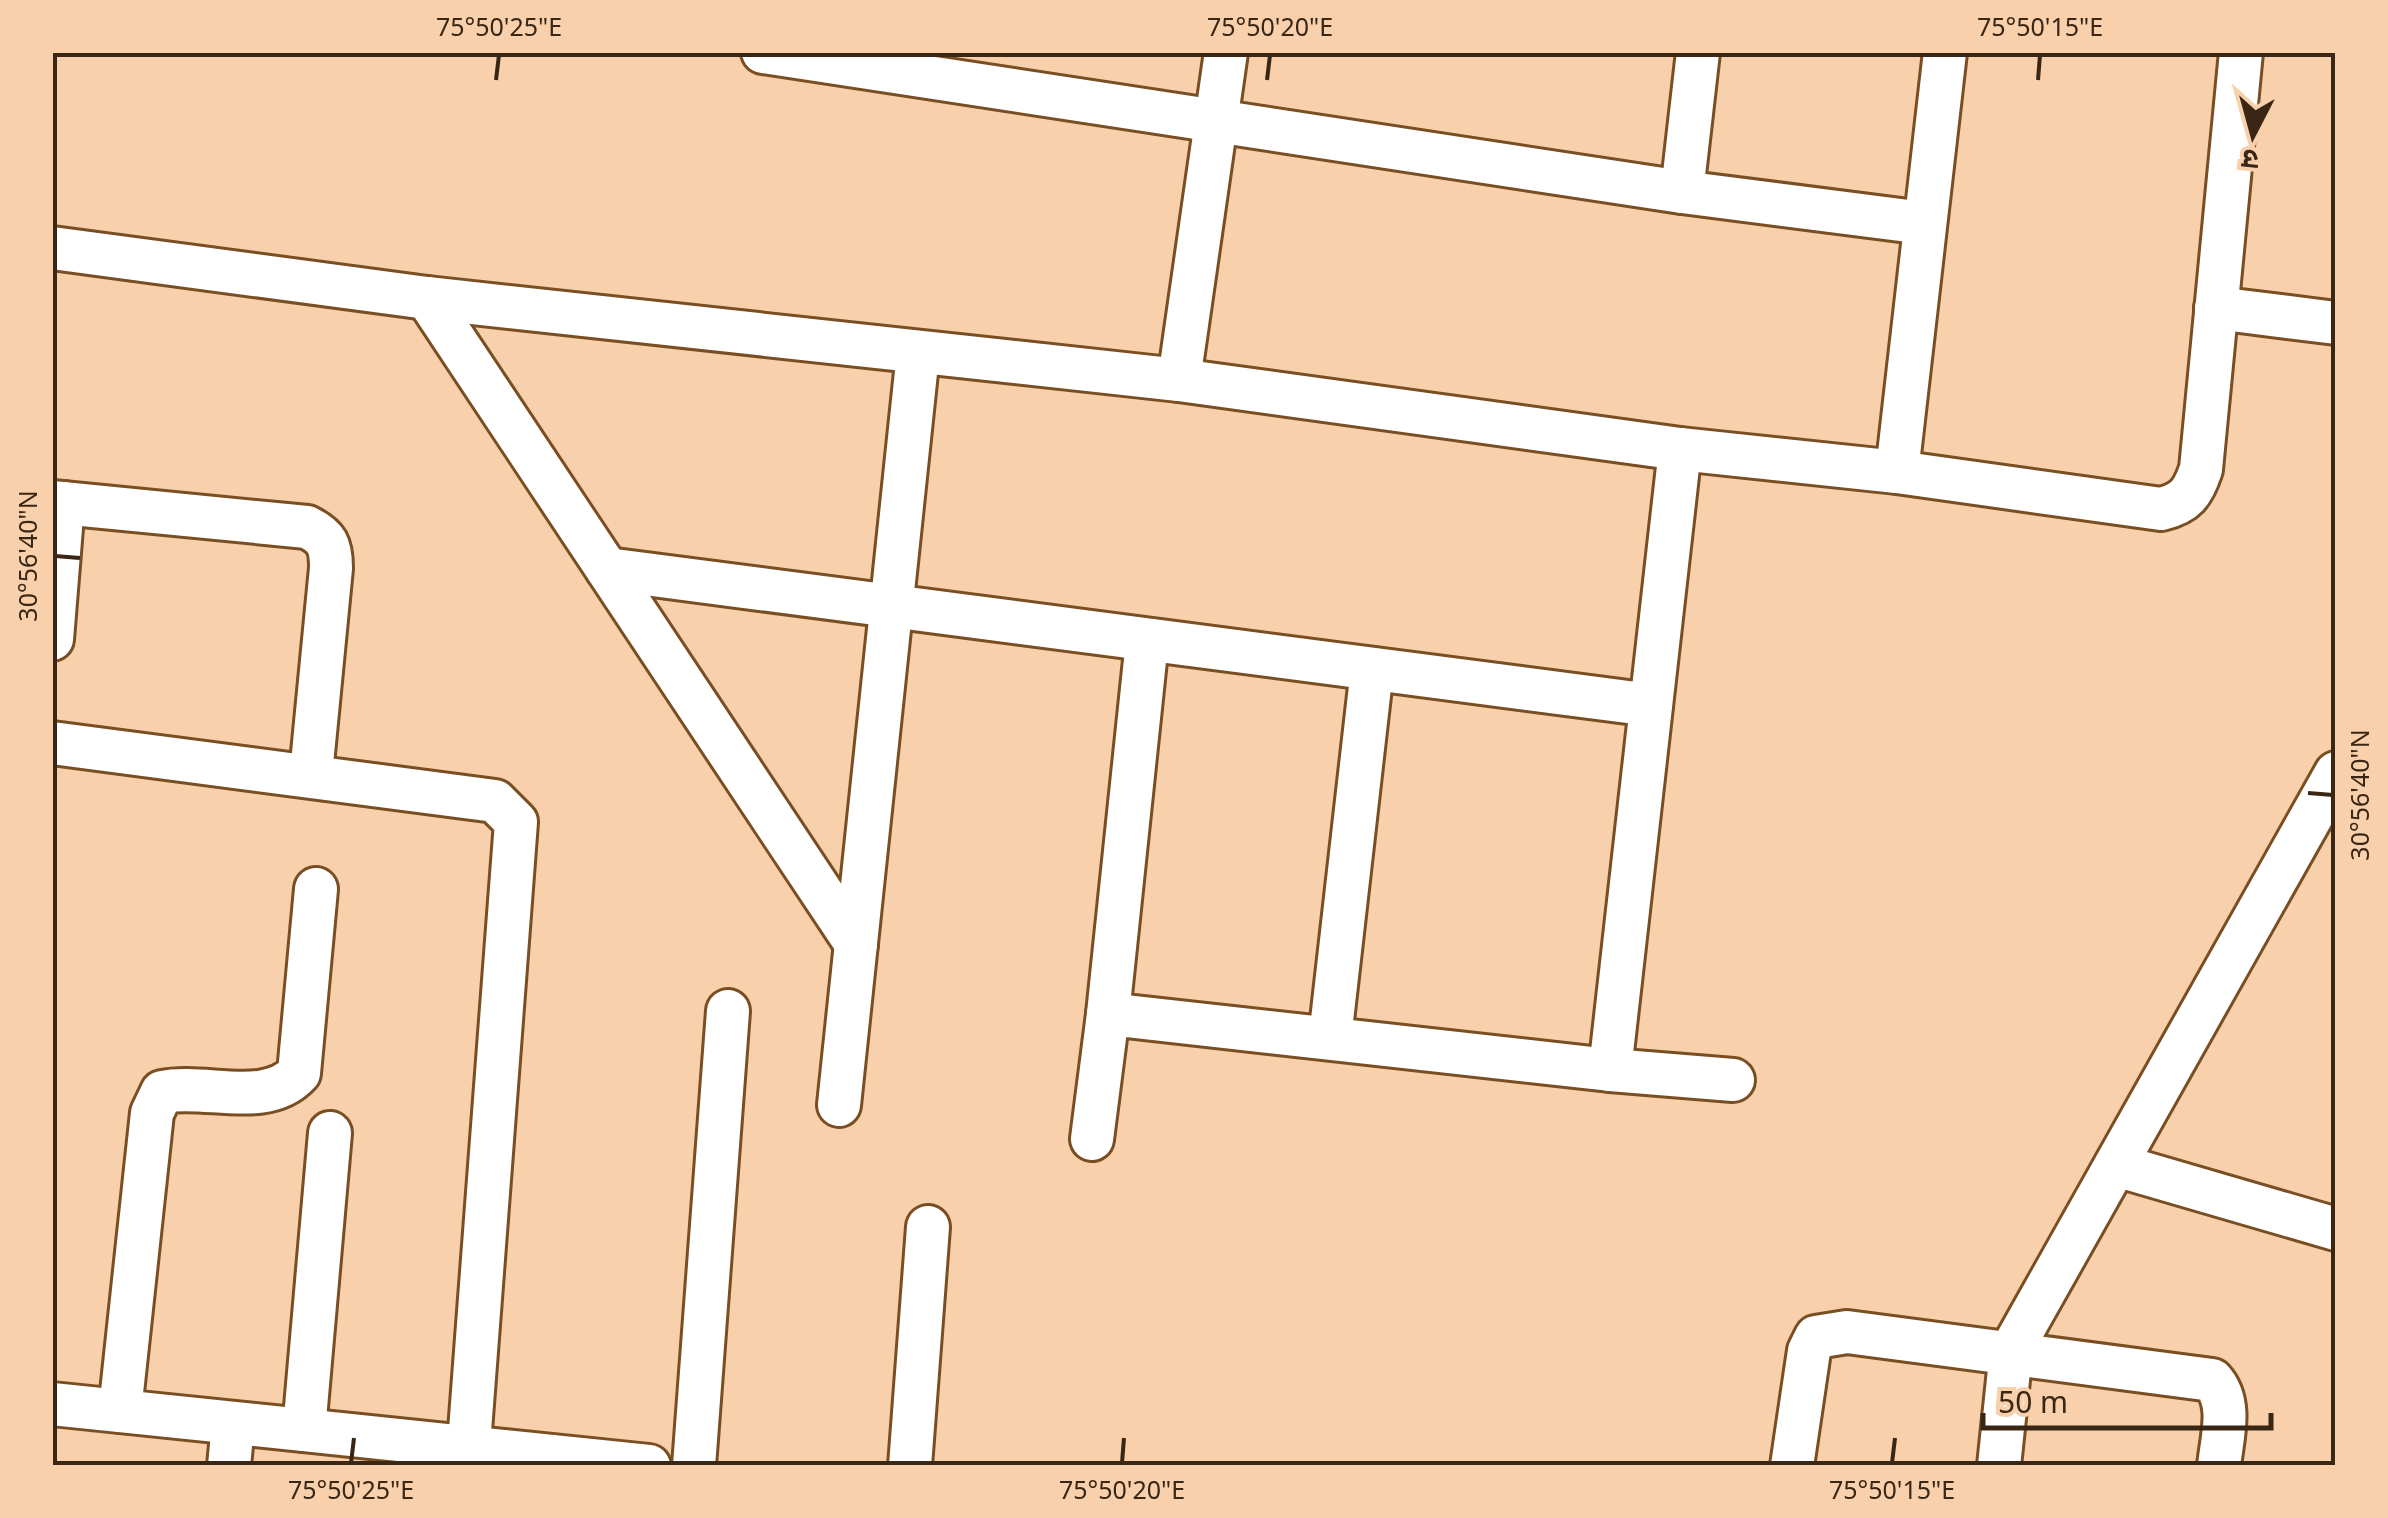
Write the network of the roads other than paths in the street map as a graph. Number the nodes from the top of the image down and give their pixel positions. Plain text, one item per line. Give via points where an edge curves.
1 (764, 52) edge
2 (1226, 52) edge
3 (1698, 52) edge
4 (1945, 52) edge
5 (2241, 52) edge
6 (1216, 122) junction
7 (1682, 192) junction
8 (1924, 223) junction
9 (52, 248) edge
10 (427, 298) junction
11 (2216, 308) junction
12 (2336, 323) edge
13 (918, 352) junction
14 (1179, 380) junction
15 (1680, 450) junction
16 (1896, 472) junction
17 (58, 503) edge
18 (607, 569) junction
19 (891, 608) junction
20 (52, 640) edge
21 (1147, 641) junction
22 (1372, 670) junction
23 (1651, 705) junction
24 (52, 743) edge
25 (2336, 773) edge
26 (311, 774) junction
27 (316, 889) dead end
28 (856, 944) junction
29 (728, 1011) dead end
30 (1108, 1014) junction
31 (1330, 1038) junction
32 (1610, 1070) junction
33 (1733, 1080) dead end
34 (839, 1104) dead end
35 (330, 1133) dead end
36 (1092, 1139) dead end
37 (2116, 1166) junction
38 (928, 1227) dead end
39 (2336, 1228) edge
40 (2011, 1352) junction
41 (52, 1404) edge
42 (120, 1412) junction
43 (304, 1430) junction
44 (231, 1445) edge
45 (441, 1450) edge
46 (631, 1465) edge
47 (694, 1466) edge
48 (910, 1466) edge
49 (1792, 1466) edge
50 (1999, 1466) edge
51 (2219, 1466) edge

1 - 6 street
2 - 6 street
3 - 7 street
4 - 8 street
5 - 11 street
6 - 7 street
6 - 14 street
7 - 8 street
8 - 16 street
9 - 10 street
10 - 13 street
10 - 18 street
11 - 12 street
11 - 16 street via 2202,470 2182,504 2161,509
13 - 14 street
13 - 19 street
14 - 15 street
15 - 16 street
15 - 23 street
17 - 20 street
17 - 26 street via 307,527 324,536 331,550
18 - 19 street
18 - 28 street
19 - 21 street
19 - 28 street
21 - 22 street
21 - 30 street
22 - 23 street
22 - 31 street
23 - 32 street
24 - 26 street
25 - 37 street
26 - 45 street via 495,801 516,822
27 - 42 street via 299,1073 266,1093 184,1087 162,1092 152,1113
28 - 34 street
29 - 47 street
30 - 31 street
30 - 36 street
31 - 32 street
32 - 33 street
35 - 43 street
37 - 39 street
37 - 40 street
38 - 48 street
40 - 49 street via 1846,1332 1816,1337 1805,1362
40 - 50 street
40 - 51 street via 2212,1380 2224,1406
41 - 42 street
42 - 44 street
43 - 44 street
43 - 45 street
45 - 46 street

